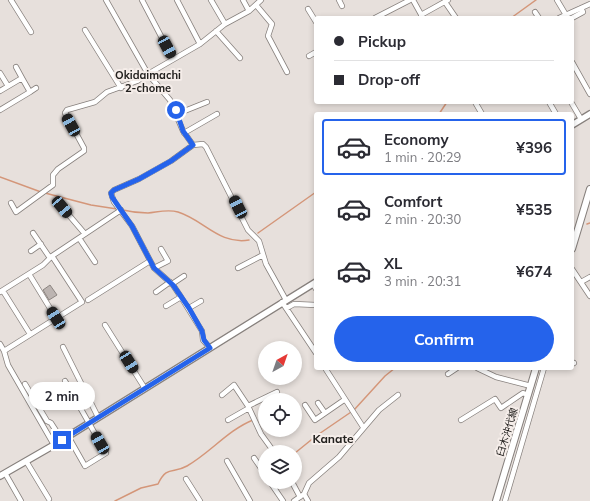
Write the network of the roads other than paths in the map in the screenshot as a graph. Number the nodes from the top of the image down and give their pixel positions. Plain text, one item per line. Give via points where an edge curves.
1 (11, 0) edge
2 (107, 0) edge
3 (142, 0) edge
4 (177, 0) edge
5 (211, 0) edge
6 (243, 0) edge
7 (261, 0) edge
8 (339, 0) edge
9 (412, 0) edge
10 (557, 0) edge
11 (447, 1) edge
12 (590, 4) edge
13 (256, 5) junction
14 (342, 6) dead end
15 (581, 8) junction
16 (308, 9) dead end
17 (249, 11) junction
18 (535, 12) dead end
19 (566, 15) joint
20 (380, 16) edge
21 (422, 16) edge
22 (455, 16) edge
23 (538, 16) edge
24 (574, 17) edge
25 (314, 19) edge
26 (225, 24) junction
27 (86, 30) dead end
28 (216, 31) junction
29 (31, 32) dead end
30 (200, 44) junction
31 (314, 53) edge
32 (309, 56) dead end
33 (240, 58) dead end
34 (173, 59) junction
35 (574, 66) edge
36 (16, 67) dead end
37 (287, 72) dead end
38 (0, 73) edge
39 (148, 74) junction
40 (22, 78) junction
41 (8, 86) junction
42 (36, 88) dead end
43 (120, 88) junction
44 (0, 91) edge
45 (30, 92) junction
46 (590, 94) edge
47 (207, 102) dead end
48 (572, 104) edge
49 (0, 110) edge
50 (177, 114) junction
51 (216, 114) dead end
52 (590, 114) edge
53 (581, 120) junction
54 (574, 124) edge
55 (184, 133) junction
56 (193, 145) junction
57 (590, 189) edge
58 (10, 203) dead end
59 (62, 207) dead end
60 (121, 210) junction
61 (33, 232) dead end
62 (85, 234) junction
63 (79, 238) junction
64 (574, 242) edge
65 (41, 244) junction
66 (162, 249) dead end
67 (31, 251) dead end
68 (263, 255) junction
69 (51, 257) junction
70 (150, 261) junction
71 (94, 262) dead end
72 (154, 268) junction
73 (238, 268) dead end
74 (574, 273) edge
75 (29, 274) junction
76 (184, 276) dead end
77 (590, 277) edge
78 (581, 282) junction
79 (171, 283) junction
80 (314, 286) edge
81 (1, 292) edge
82 (156, 292) dead end
83 (590, 296) edge
84 (181, 297) junction
85 (88, 300) dead end
86 (201, 301) dead end
87 (284, 301) junction
88 (314, 305) edge
89 (166, 306) dead end
90 (189, 308) junction
91 (286, 308) junction
92 (56, 318) junction
93 (105, 325) dead end
94 (30, 334) junction
95 (0, 344) edge
96 (63, 347) dead end
97 (210, 348) junction
98 (4, 350) junction
99 (314, 350) edge
100 (326, 370) edge
101 (454, 370) edge
102 (481, 370) edge
103 (535, 370) edge
104 (543, 370) edge
105 (448, 374) dead end
106 (65, 381) dead end
107 (25, 384) dead end
108 (531, 386) junction
109 (144, 387) junction
110 (277, 392) dead end
111 (222, 395) dead end
112 (398, 395) dead end
113 (528, 395) junction
114 (344, 400) junction
115 (318, 403) dead end
116 (305, 405) dead end
117 (248, 407) junction
118 (325, 413) junction
119 (98, 417) junction
120 (228, 420) dead end
121 (461, 420) dead end
122 (89, 423) junction
123 (363, 427) junction
124 (68, 436) junction
125 (62, 440) junction
126 (54, 445) junction
127 (269, 445) edge
128 (254, 458) dead end
129 (26, 461) junction
130 (227, 461) dead end
131 (258, 464) edge
132 (2, 474) edge
133 (186, 479) dead end
134 (275, 489) edge
135 (297, 489) edge
136 (302, 496) junction
137 (49, 499) dead end
138 (21, 501) edge
139 (200, 501) edge
140 (250, 501) edge
141 (283, 501) edge
142 (294, 501) edge
143 (308, 501) edge
144 (496, 501) edge
145 (505, 501) edge

1 - 29 street
2 - 39 street
3 - 34 street
4 - 30 street
5 - 26 street
6 - 17 street
7 - 13 street
8 - 14 street
9 - 20 street
9 - 21 street
10 - 19 street
11 - 21 street
11 - 22 street
12 - 15 street
13 - 17 street
13 - 37 street via 272,24 268,36
15 - 19 street
15 - 24 street via 583,12
16 - 25 street
17 - 26 street
18 - 23 street
26 - 28 street
27 - 43 street
28 - 30 street
28 - 33 street
30 - 34 street
31 - 32 street
34 - 39 street
35 - 46 street
36 - 40 street
38 - 41 street
39 - 43 street
39 - 50 street via 170,100
40 - 41 street
40 - 45 street
41 - 44 street
42 - 45 street
43 - 58 street via 107,92 95,102 67,110 65,113 84,151 58,169 53,175 53,185 17,214
45 - 49 street
47 - 50 street
48 - 53 street
50 - 55 street
51 - 55 street
52 - 53 street
53 - 54 street
55 - 56 street
56 - 60 street via 171,161 114,190 111,193 112,197
56 - 68 street via 203,144 206,147 248,230 259,241
57 - 64 main road
59 - 62 street
60 - 62 street
60 - 70 street
61 - 65 street
62 - 63 street
63 - 69 street
63 - 71 street
65 - 67 street
65 - 69 street
66 - 72 street via 168,261
68 - 73 street
68 - 87 street
69 - 75 street
69 - 92 street via 82,302
70 - 72 street
70 - 85 street
72 - 79 street
74 - 78 street
75 - 81 street
75 - 92 street
76 - 79 street
77 - 78 street
78 - 83 street
79 - 82 street
79 - 84 street
80 - 87 street
81 - 94 street
84 - 89 street
84 - 90 street
86 - 90 street
87 - 91 street
87 - 97 street
88 - 91 street via 294,304
90 - 97 street
91 - 99 street
92 - 94 street
93 - 109 street
94 - 98 street
95 - 98 street
96 - 119 street
97 - 109 street
98 - 126 street via 8,365
100 - 114 street
101 - 105 street
102 - 108 street via 496,377
103 - 108 main road, 臼木沖代線
104 - 145 street
106 - 122 street
107 - 125 street via 47,421
108 - 113 main road, 臼木沖代線
109 - 119 street
110 - 117 street
111 - 117 street via 234,385
112 - 123 street
113 - 121 street via 523,393 500,408 495,399
113 - 144 main road, 臼木沖代線
114 - 118 street
114 - 123 street
115 - 118 street
116 - 118 street via 315,420
117 - 120 street
117 - 127 street via 260,434
119 - 122 street
122 - 124 street
122 - 124 street via 106,453 85,466
123 - 136 street via 339,457 309,483
124 - 125 street
125 - 126 street
126 - 129 street
128 - 131 street
129 - 132 street
129 - 137 street
130 - 140 street
132 - 138 street
133 - 139 street
134 - 141 street
135 - 136 street
136 - 142 street
136 - 143 street

